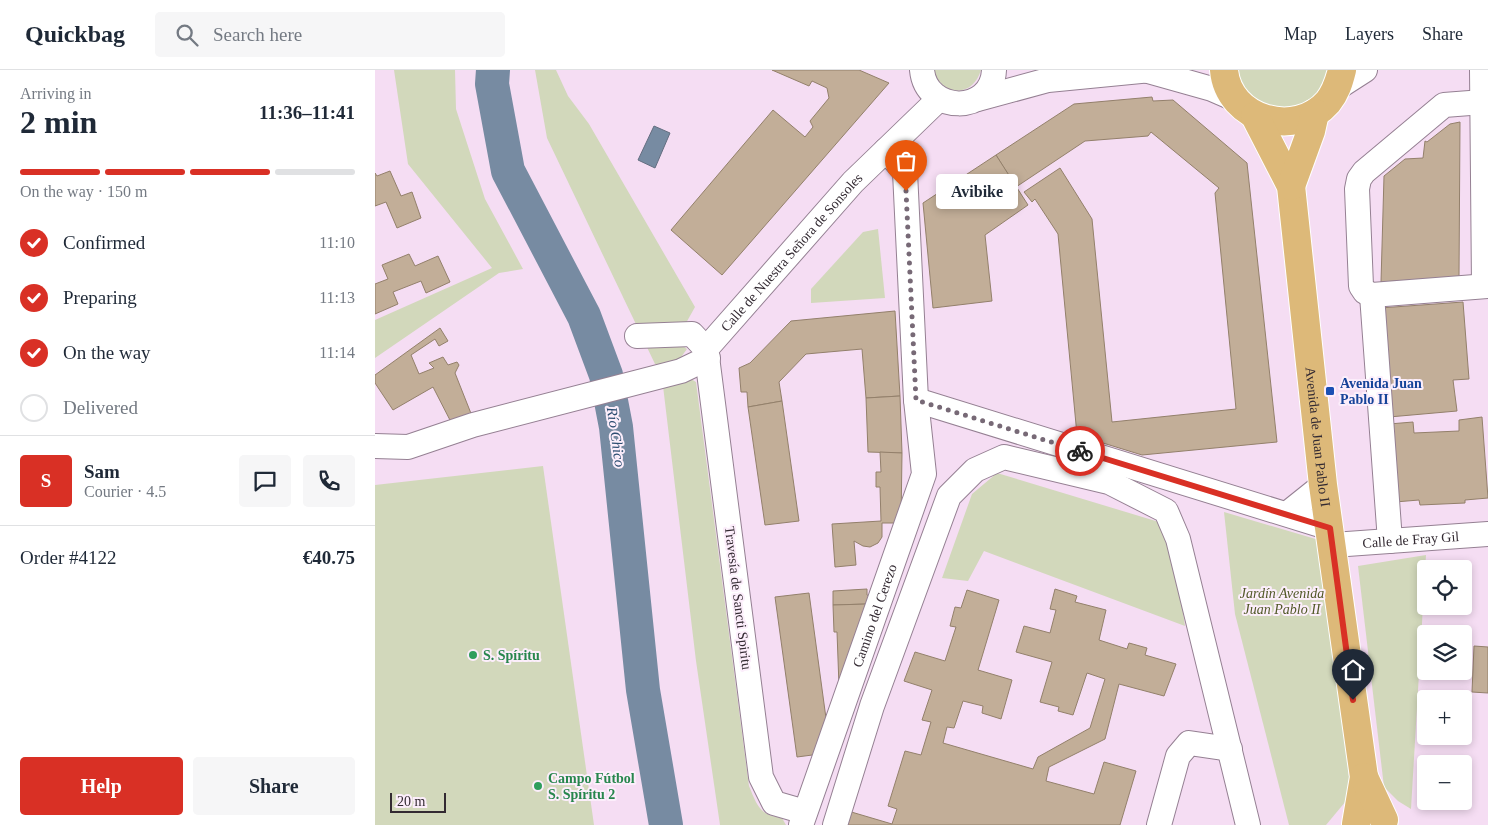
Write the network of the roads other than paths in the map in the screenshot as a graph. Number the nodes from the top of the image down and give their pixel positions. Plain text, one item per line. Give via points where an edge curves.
1 (922, 70) edge
2 (994, 70) edge
3 (1015, 70) edge
4 (1224, 70) edge
5 (1365, 70) edge
6 (1482, 70) edge
7 (1149, 71) edge
8 (1340, 79) edge
9 (1048, 80) junction
10 (939, 99) junction
11 (978, 99) junction
12 (1483, 102) junction
13 (1245, 107) junction
14 (1315, 113) junction
15 (886, 150) junction
16 (1291, 186) junction
17 (1486, 286) edge
18 (1372, 295) junction
19 (637, 336) dead end
20 (707, 353) junction
21 (916, 400) junction
22 (375, 446) edge
23 (1323, 485) junction
24 (1289, 513) junction
25 (1488, 534) edge
26 (1331, 536) junction
27 (1390, 541) junction
28 (1230, 749) junction
29 (1364, 777) junction
30 (803, 819) edge
31 (1388, 823) edge
32 (1355, 824) edge
33 (835, 825) edge
34 (1159, 825) edge
35 (1248, 825) edge

1 - 10 street via 925,83
2 - 11 street via 991,83
3 - 9 street
4 - 13 main road, Avenida de Juan Pablo II via 1225,78
5 - 8 street
6 - 12 street
7 - 9 street
7 - 13 street via 1212,90
8 - 14 main road via 1328,102
9 - 11 street
10 - 11 street via 959,104
10 - 15 street, Calle de Nuestra Señora de Sonsoles
12 - 17 street
12 - 18 street via 1444,106 1359,179 1361,286
13 - 14 main road via 1275,122 1295,121
13 - 16 main road, Avenida de Juan Pablo II
14 - 16 main road, Avenida de Juan Pablo II
15 - 20 street, Calle de Nuestra Señora de Sonsoles via 853,182
15 - 21 street via 905,172
16 - 23 main road, Avenida de Juan Pablo II
17 - 18 street
18 - 27 street
19 - 20 street via 692,334
20 - 22 street via 681,371 473,426 408,447
20 - 30 street, Travesía de Sancti Spiritu via 761,777 774,803
21 - 24 street via 1151,474
21 - 30 street, Camino del Cerezo via 924,474
23 - 24 street
23 - 26 main road, Avenida de Juan Pablo II
24 - 26 street
25 - 27 street, Calle de Fray Gil
26 - 27 street, Calle de Fray Gil
26 - 29 main road, Avenida de Juan Pablo II
28 - 33 street via 1178,539 1166,510 1109,482 1004,457 975,470 949,496 872,706
28 - 34 street via 1189,743 1178,756
28 - 35 street
29 - 31 main road, Avenida de Juan Pablo II
29 - 32 main road, Avenida de Juan Pablo II
31 - 32 main road

